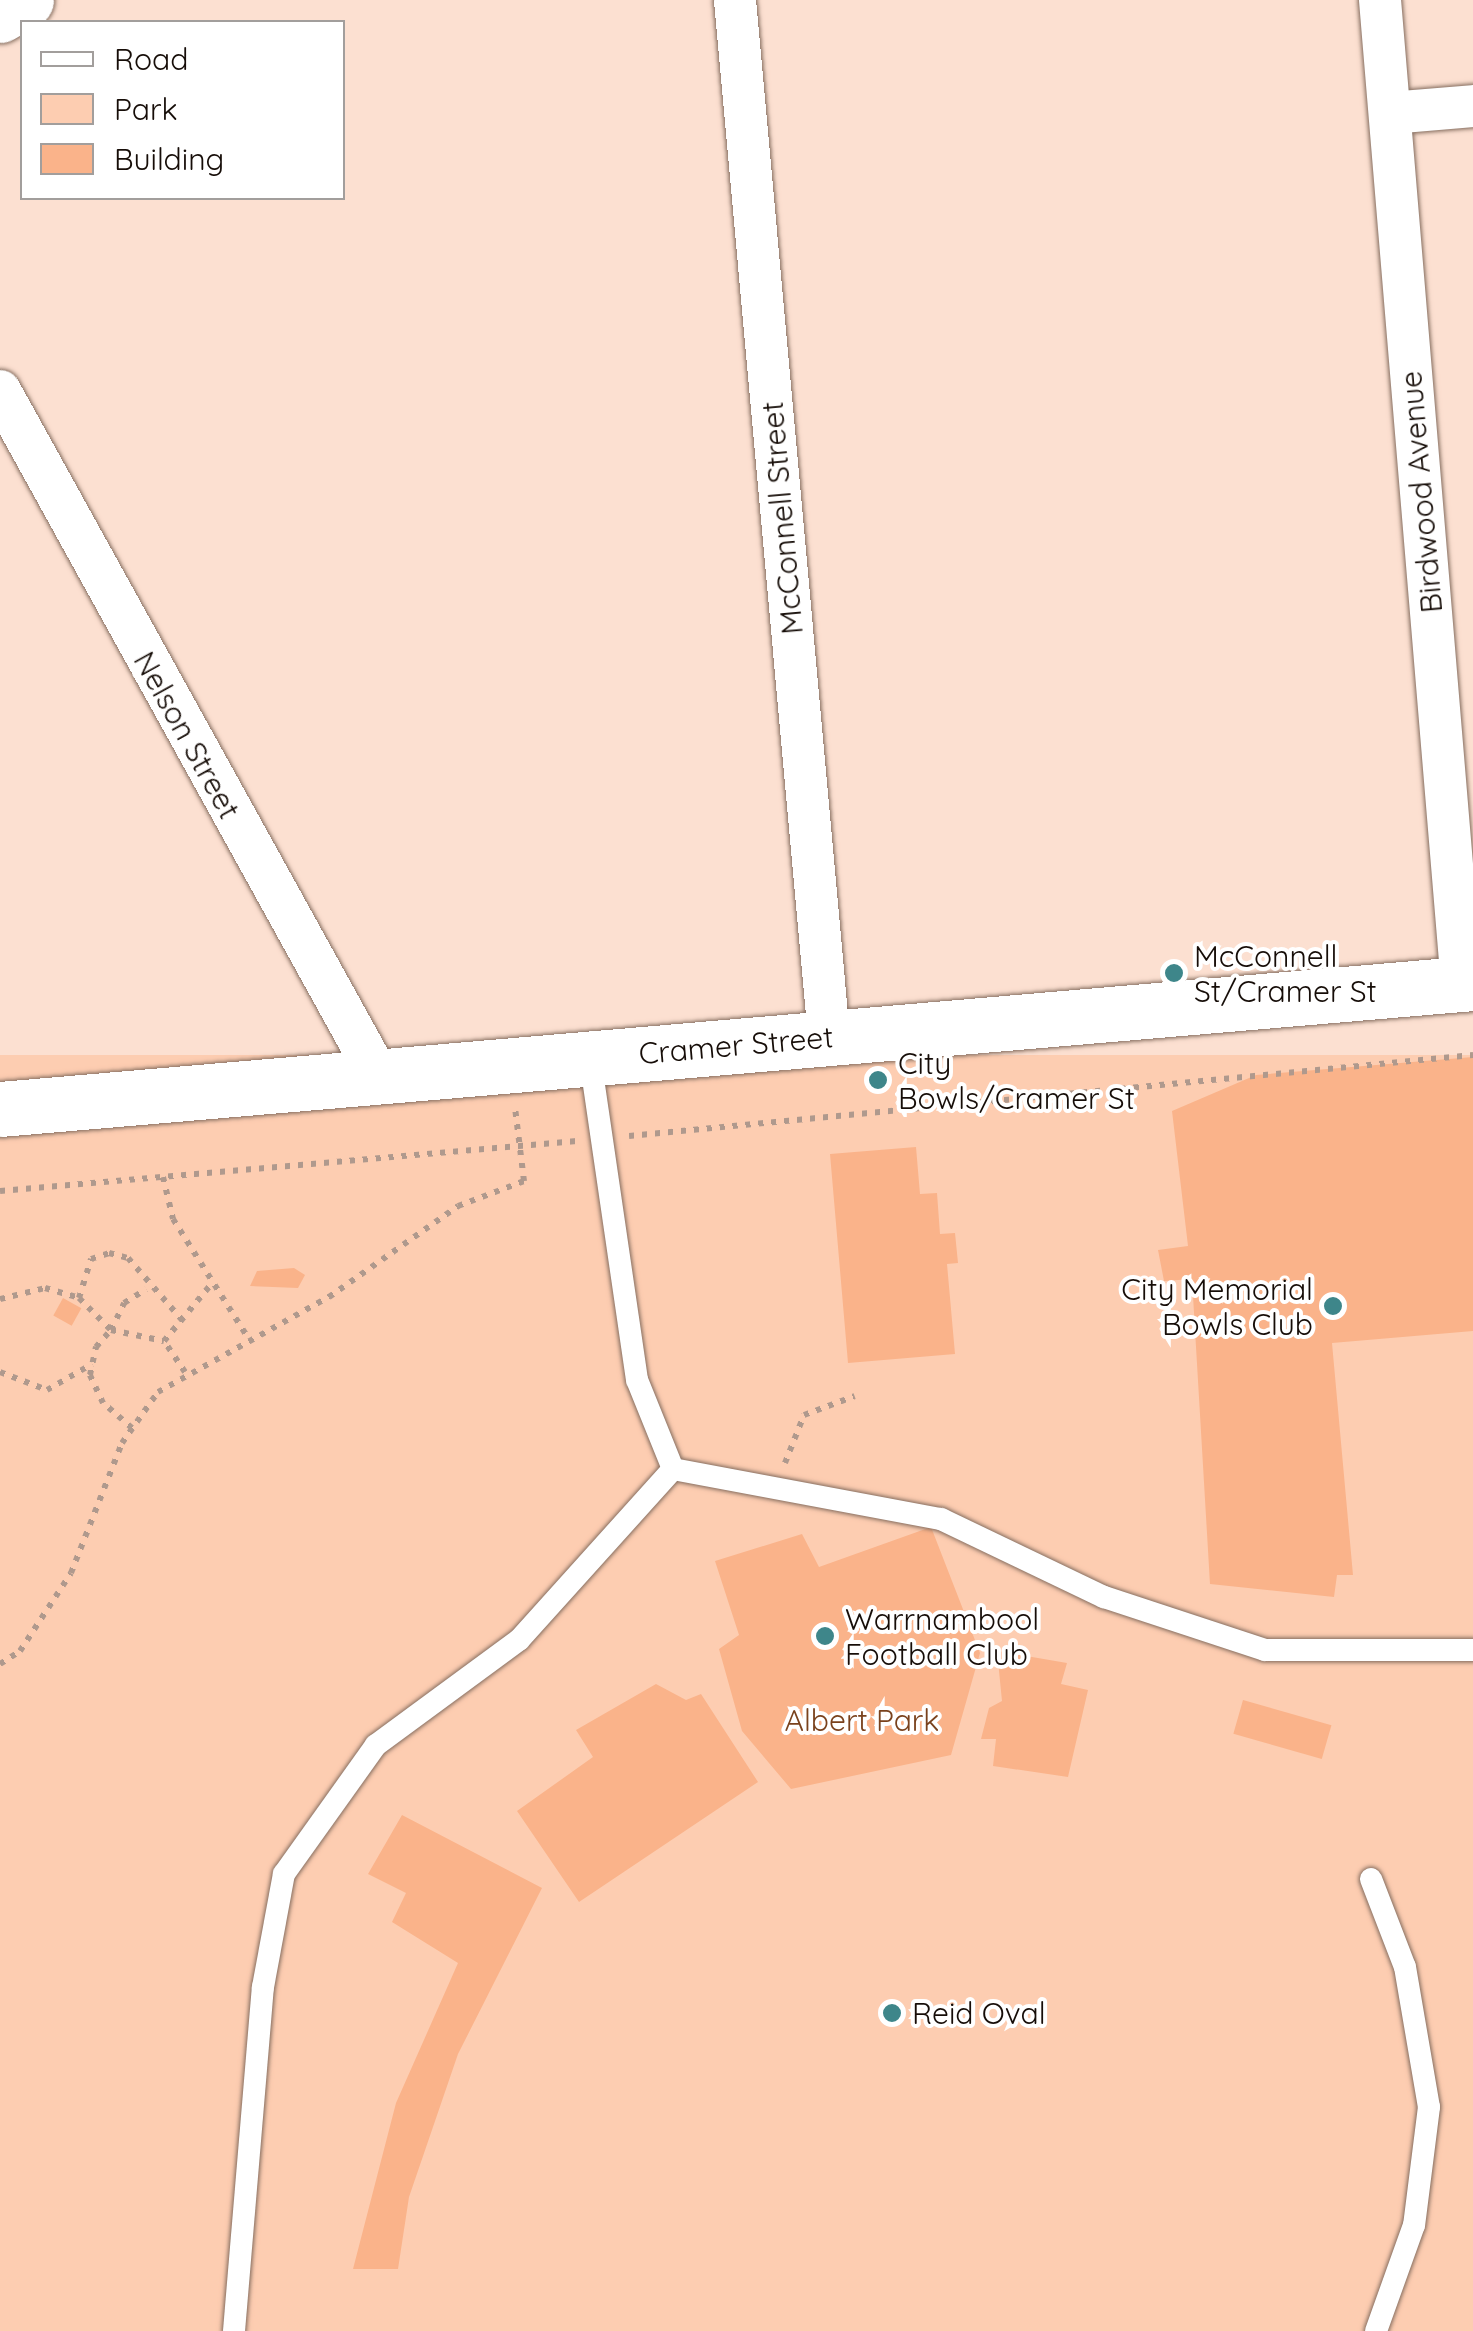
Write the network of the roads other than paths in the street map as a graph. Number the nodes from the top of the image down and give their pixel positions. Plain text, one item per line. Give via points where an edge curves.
1 (26, 0) edge
2 (735, 0) edge
3 (1380, 0) edge
4 (0, 14) edge
5 (1473, 106) edge
6 (1390, 113) junction
7 (0, 391) edge
8 (1468, 984) edge
9 (829, 1036) junction
10 (590, 1058) junction
11 (379, 1077) junction
12 (0, 1109) edge
13 (673, 1469) junction
14 (1473, 1650) edge
15 (1372, 1879) dead end
16 (234, 2331) edge
17 (1376, 2331) edge

1 - 4 street
2 - 9 street, McConnell Street
3 - 6 street, Birdwood Avenue
5 - 6 street
6 - 8 street, Birdwood Avenue
7 - 11 street, Nelson Street
8 - 9 street, Cramer Street
9 - 10 street, Cramer Street
10 - 11 street, Cramer Street
10 - 13 lane via 638,1380
11 - 12 street, Cramer Street
13 - 14 lane via 941,1519 1104,1597 1266,1650
13 - 16 lane via 519,1640 376,1745 284,1874 263,1987
15 - 17 lane via 1405,1967 1429,2107 1414,2224

